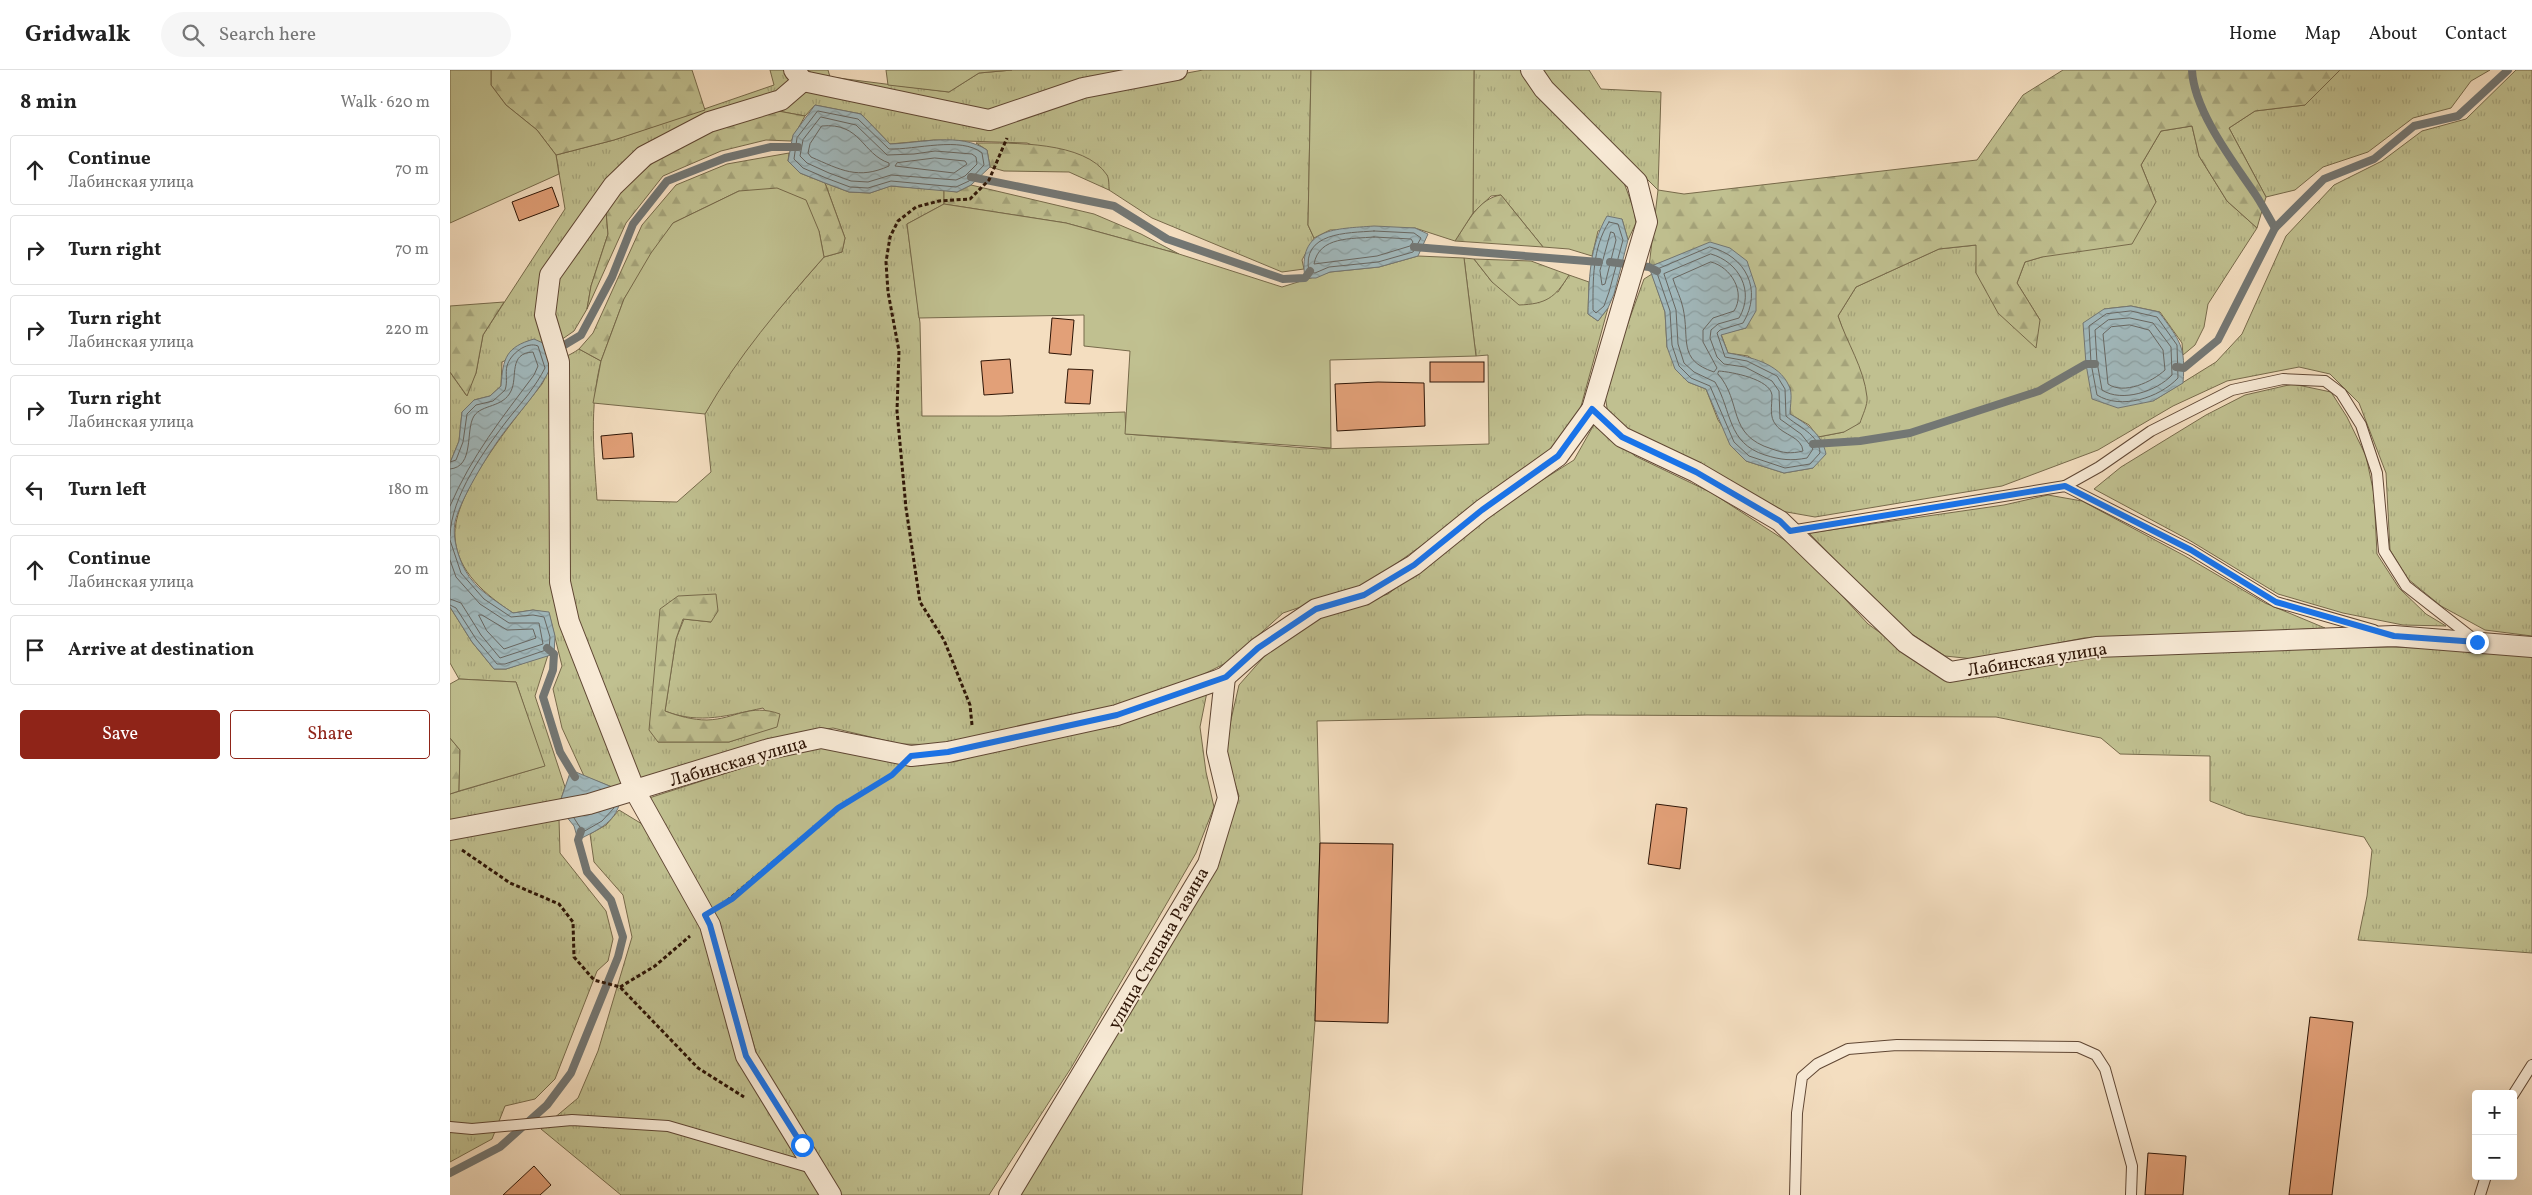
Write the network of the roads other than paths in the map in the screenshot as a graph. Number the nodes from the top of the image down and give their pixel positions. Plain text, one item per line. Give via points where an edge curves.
1 (1177, 70) edge
2 (1531, 70) edge
3 (798, 76) edge
4 (1592, 409) junction
5 (2065, 486) junction
6 (1790, 531) junction
7 (2394, 636) junction
8 (2477, 642) junction
9 (2532, 647) edge
10 (1226, 677) junction
11 (635, 792) junction
12 (454, 838) edge
13 (2532, 1065) edge
14 (2516, 1090) edge
15 (450, 1127) edge
16 (818, 1170) junction
17 (2485, 1180) edge
18 (831, 1195) edge
19 (1009, 1195) edge
20 (1795, 1195) edge
21 (2131, 1195) edge
22 (2480, 1195) edge

1 - 3 street via 1082,88 989,120
2 - 4 street via 1544,89 1637,182 1647,222
3 - 11 street via 781,100 709,122 644,156 613,186 550,275 545,315 559,362 560,582 569,622
4 - 6 street, Лабинская улица via 1622,437 1696,472 1780,521
4 - 10 street, Лабинская улица via 1558,456 1482,510 1414,565 1364,595 1316,609 1258,648
5 - 6 lane
5 - 7 lane via 2191,550 2276,602
5 - 8 lane via 2152,431 2232,390 2283,379 2325,381 2341,393 2361,425 2377,473 2384,551 2406,586
6 - 7 street, Лабинская улица via 1906,643 1950,672 2096,647
7 - 8 street, Лабинская улица
8 - 9 street, Лабинская улица
10 - 11 street, Лабинская улица via 1117,715 948,752 911,756 821,738 769,749
10 - 19 street, улица Степана Разина via 1216,752 1228,798 1208,864
11 - 12 street, Лабинская улица
11 - 16 street via 710,925 746,1056
13 - 14 lane
15 - 16 lane via 472,1129 572,1120 668,1126
16 - 18 street
17 - 22 lane
20 - 21 lane via 1797,1113 1802,1077 1817,1064 1848,1049 1898,1044 2078,1047 2096,1055 2105,1069 2132,1166

